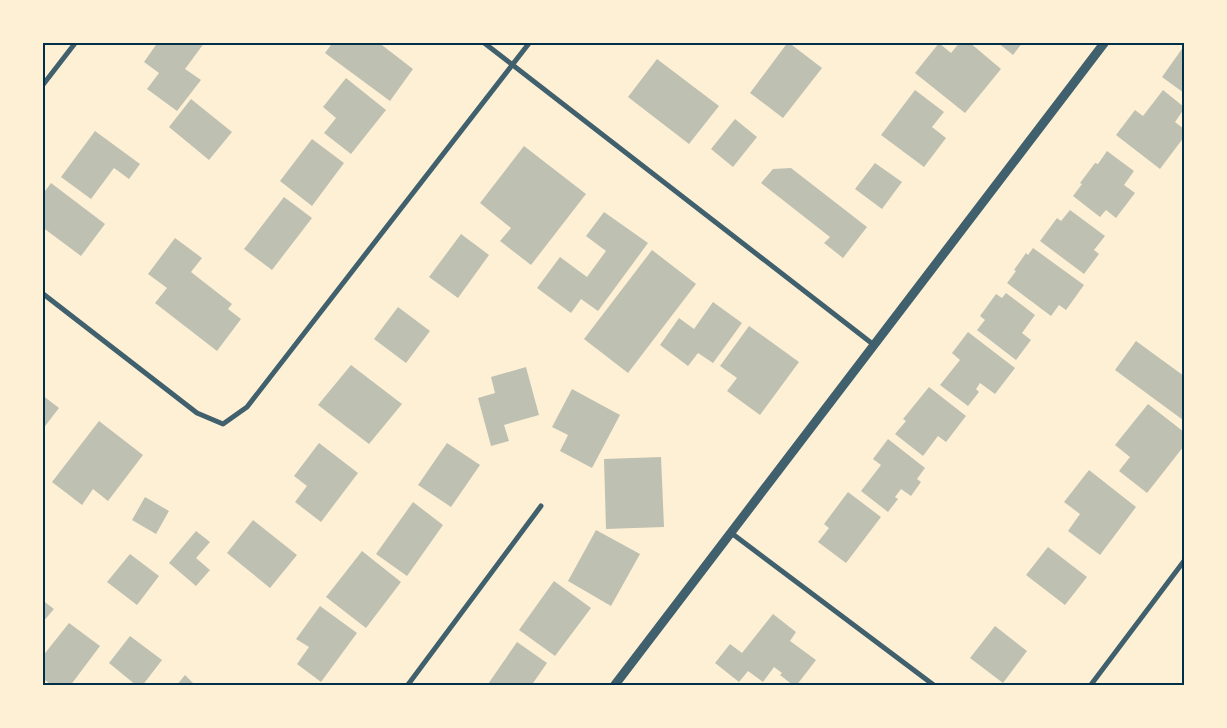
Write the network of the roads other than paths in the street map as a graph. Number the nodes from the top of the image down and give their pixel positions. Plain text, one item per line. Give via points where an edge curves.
1 (76, 42) edge
2 (483, 42) edge
3 (530, 42) edge
4 (1105, 42) edge
5 (512, 65) junction
6 (42, 86) edge
7 (42, 293) edge
8 (874, 345) junction
9 (541, 506) dead end
10 (730, 532) junction
11 (1184, 561) edge
12 (407, 686) edge
13 (614, 686) edge
14 (935, 686) edge
15 (1090, 686) edge

1 - 6 street
2 - 5 street
3 - 5 street
4 - 8 street
5 - 7 street via 247,406 223,424 197,413
5 - 8 street
8 - 10 street
9 - 12 street
10 - 13 street
10 - 14 street
11 - 15 street

